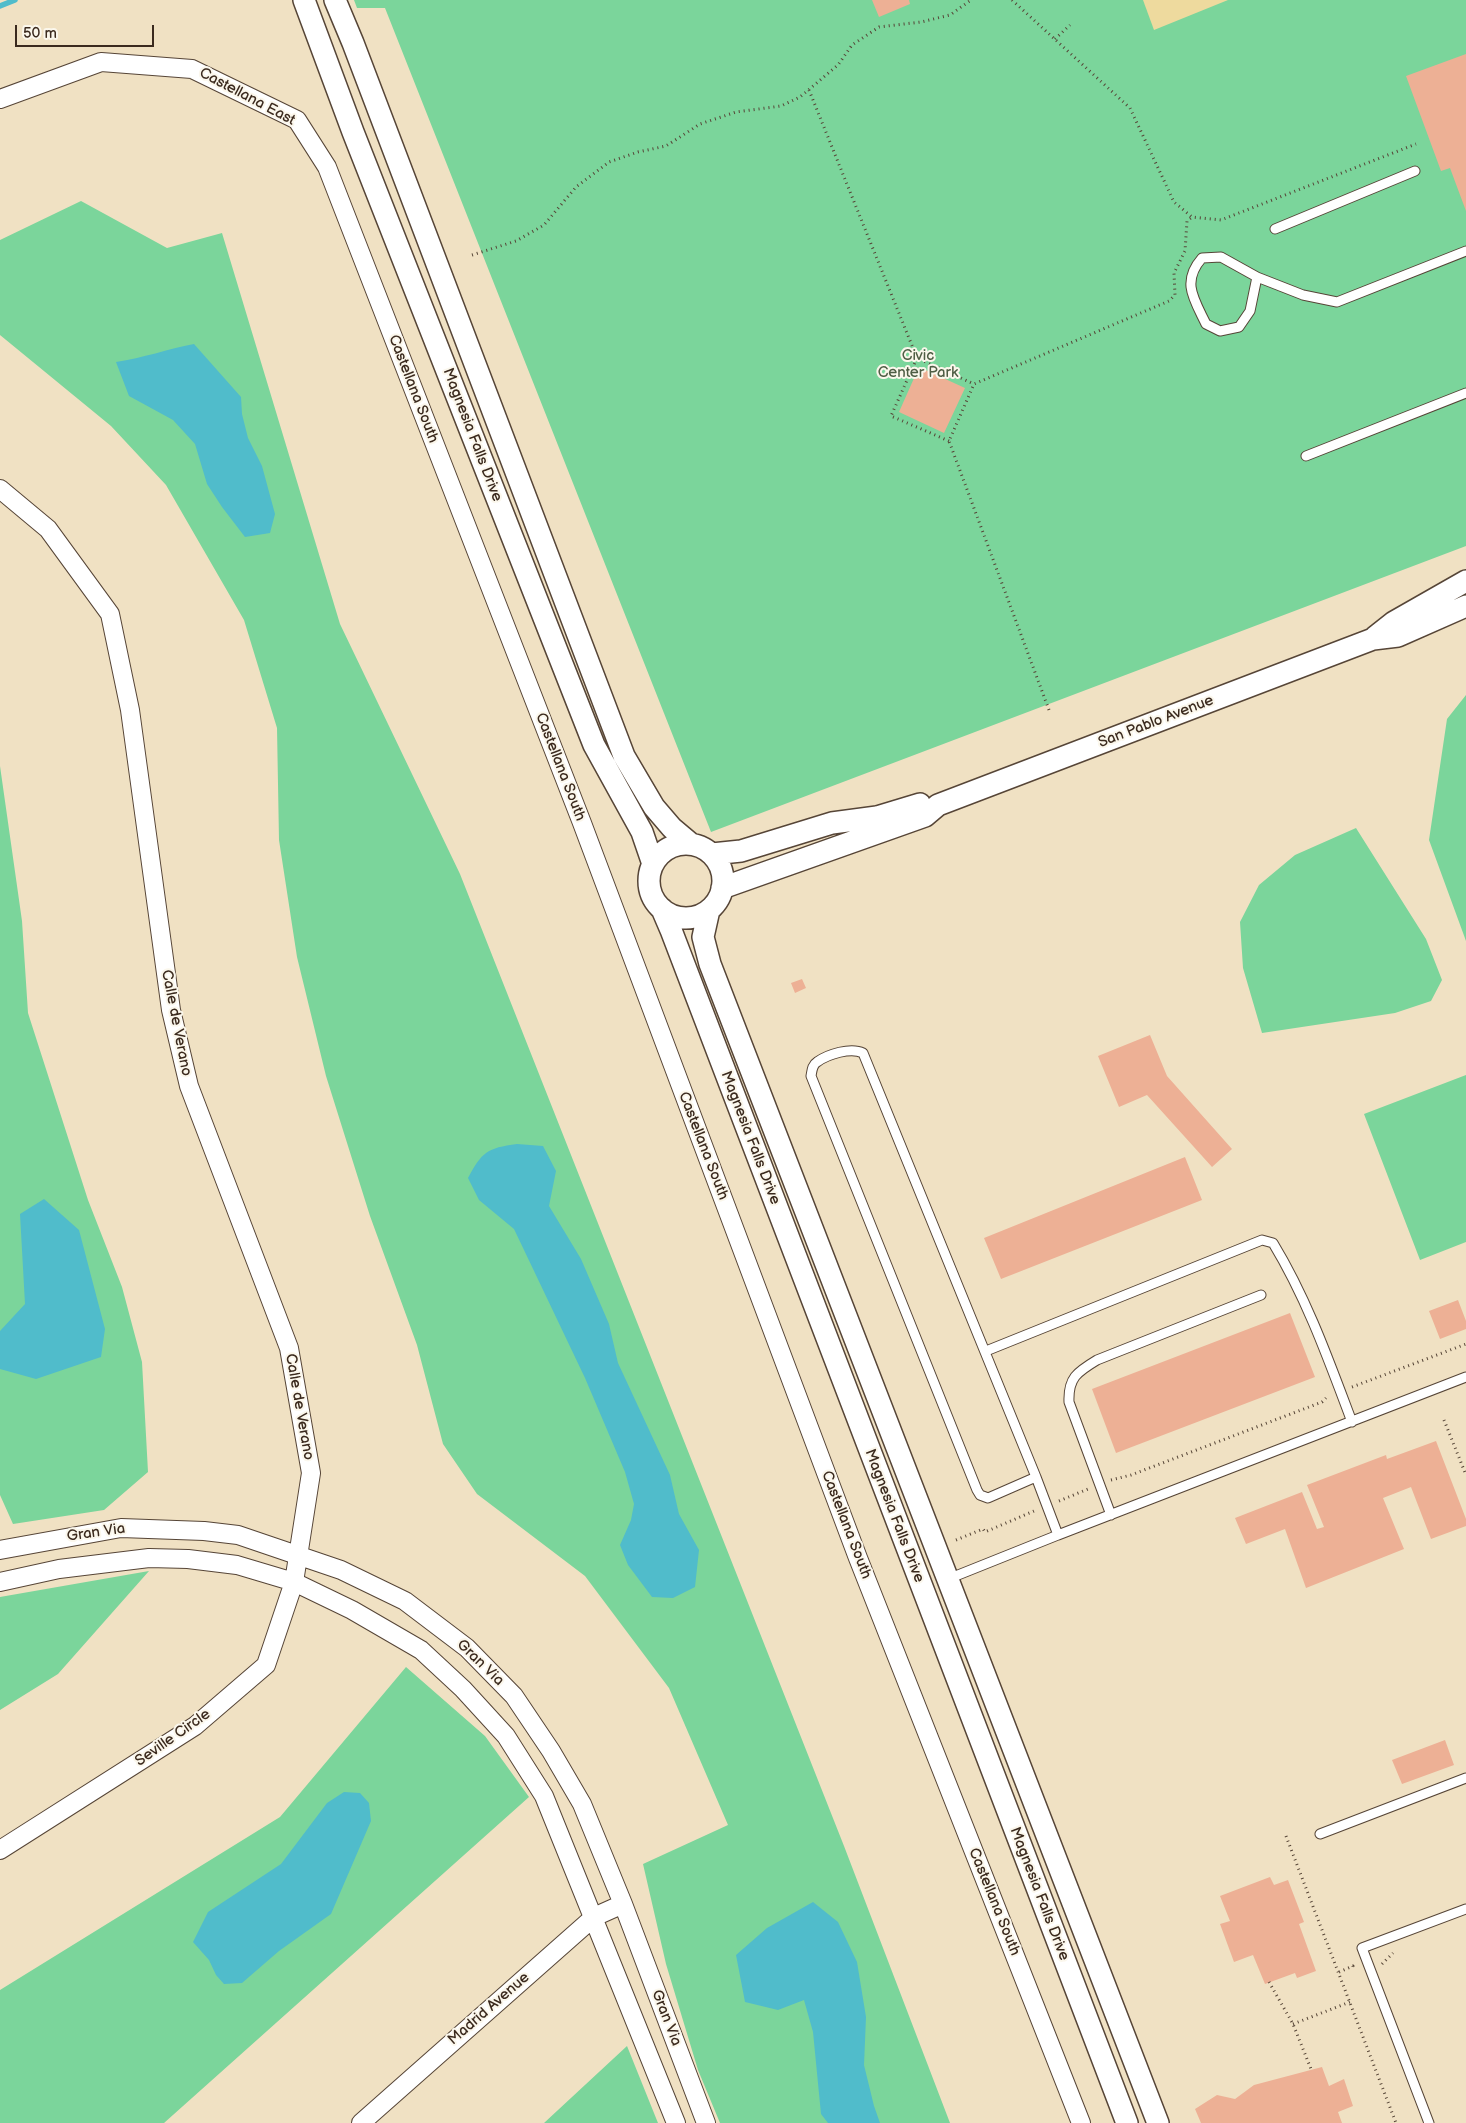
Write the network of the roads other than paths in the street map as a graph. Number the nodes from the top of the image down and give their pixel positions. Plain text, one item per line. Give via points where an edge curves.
1 (304, 0) edge
2 (318, 0) edge
3 (335, 0) edge
4 (353, 43) junction
5 (0, 99) edge
6 (327, 167) joint
7 (1415, 171) dead end
8 (1275, 229) dead end
9 (1466, 251) edge
10 (1257, 277) junction
11 (1466, 393) edge
12 (1306, 456) dead end
13 (0, 489) edge
14 (1466, 581) edge
15 (1466, 606) edge
16 (1373, 639) junction
17 (938, 805) junction
18 (691, 844) junction
19 (712, 854) junction
20 (652, 864) junction
21 (722, 888) junction
22 (662, 909) junction
23 (710, 910) junction
24 (1261, 1295) dead end
25 (986, 1351) junction
26 (1466, 1377) edge
27 (1352, 1422) junction
28 (1036, 1477) junction
29 (1111, 1515) junction
30 (1058, 1535) junction
31 (0, 1550) edge
32 (298, 1555) junction
33 (947, 1579) junction
34 (0, 1582) edge
35 (294, 1582) junction
36 (1466, 1778) edge
37 (1320, 1834) dead end
38 (0, 1850) edge
39 (624, 1904) junction
40 (1466, 1908) edge
41 (594, 1917) junction
42 (361, 2123) edge
43 (676, 2123) edge
44 (706, 2123) edge
45 (1081, 2123) edge
46 (1127, 2123) edge
47 (1158, 2123) edge
48 (1429, 2123) edge

1 - 20 street, Magnesia Falls Drive via 594,745 642,832
2 - 4 street via 333,30
3 - 4 street, Magnesia Falls Drive
4 - 18 street, Magnesia Falls Drive via 624,756 654,808
5 - 6 street, Castellana East via 101,62 192,69 297,120
6 - 45 street, Castellana South via 582,823 858,1558
7 - 8 lane
9 - 10 lane via 1337,302 1303,295
10 - 10 lane via 1250,311 1239,327 1220,331 1206,324 1189,285 1193,268 1202,258 1221,256
11 - 12 lane
13 - 32 street, Calle de Verano via 48,528 110,614 130,710 171,1010 189,1086 289,1348 311,1473
14 - 16 street, San Pablo Avenue via 1394,622
15 - 16 street, San Pablo Avenue via 1398,636
16 - 17 street, San Pablo Avenue
17 - 19 street, San Pablo Avenue via 921,804 877,817 832,823 742,851
17 - 21 street, San Pablo Avenue via 925,816
18 - 19 street
18 - 20 street via 668,848
19 - 21 street via 719,864
20 - 22 street via 649,887
21 - 23 street
22 - 23 street via 673,916 685,918
22 - 46 street, Magnesia Falls Drive
23 - 33 street, Magnesia Falls Drive via 703,937 710,964
24 - 29 lane via 1097,1360 1073,1379 1068,1387 1069,1402
25 - 27 lane via 1262,1240 1273,1243 1291,1273
25 - 28 lane
25 - 28 lane via 864,1053 857,1049 846,1050 817,1062 811,1076 977,1490 988,1498
26 - 27 lane
27 - 29 lane
28 - 30 lane
29 - 30 lane
30 - 33 lane
31 - 32 street, Gran Via via 121,1528 204,1531 238,1536
32 - 35 street, Calle de Verano
32 - 39 street, Gran Via via 341,1570 405,1601 467,1648 514,1696 582,1804
33 - 47 street, Magnesia Falls Drive
34 - 35 street, Gran Via via 58,1569 149,1558 237,1565
35 - 38 street, Seville Circle via 266,1665 195,1726
35 - 41 street, Gran Via via 352,1610 421,1650 506,1736 544,1796
36 - 37 lane
39 - 41 street, Madrid Avenue
39 - 44 street, Gran Via
40 - 48 lane via 1362,1948
41 - 42 street, Madrid Avenue
41 - 43 street, Gran Via

